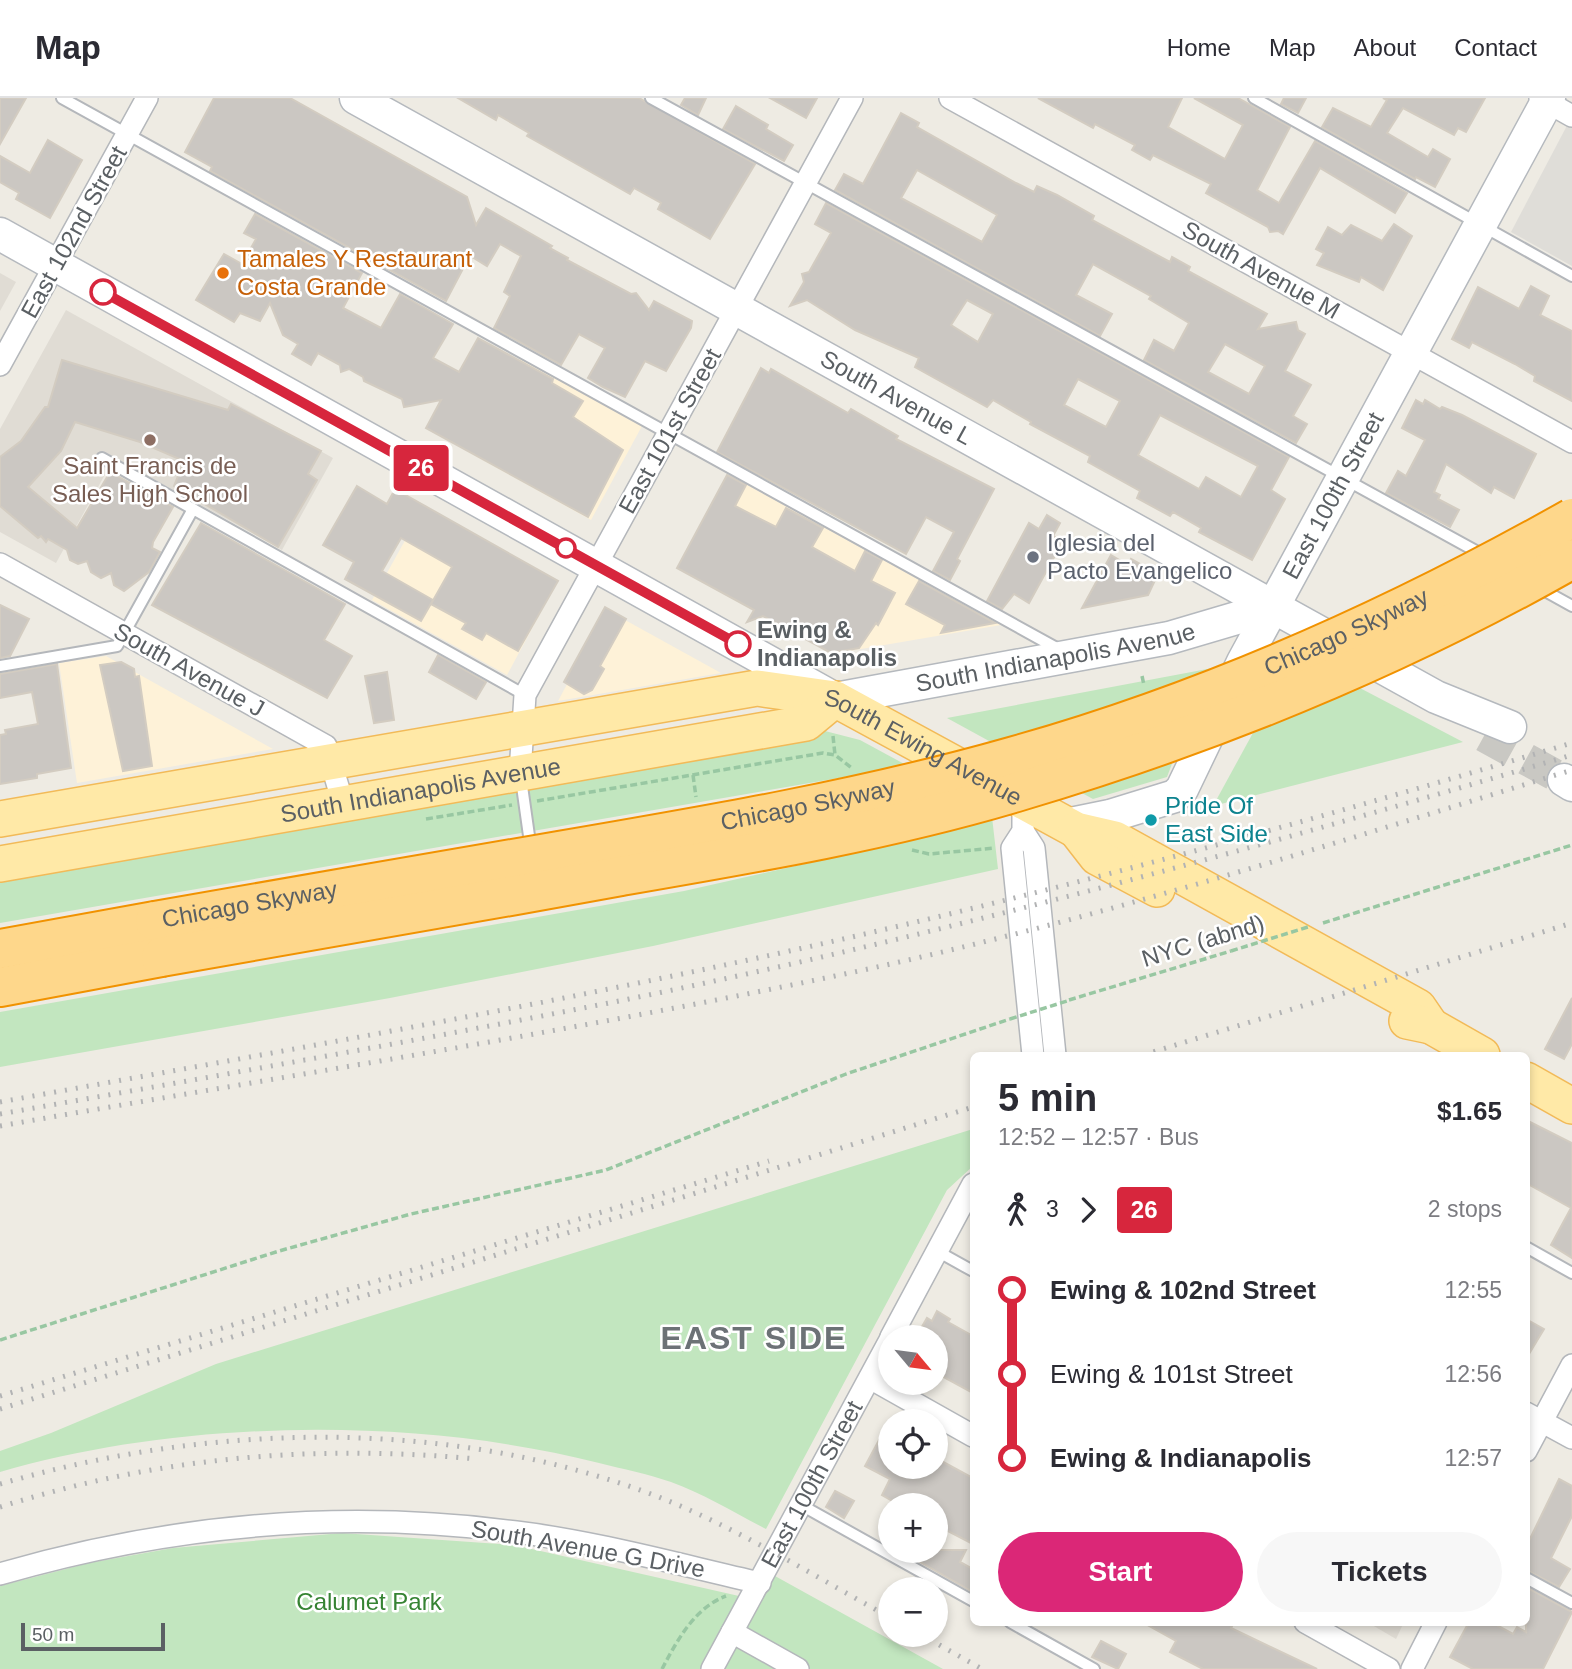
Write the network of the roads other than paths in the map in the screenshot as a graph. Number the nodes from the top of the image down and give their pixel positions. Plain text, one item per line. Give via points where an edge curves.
1 (62, 98) edge
2 (148, 98) edge
3 (356, 98) edge
4 (651, 98) edge
5 (852, 98) edge
6 (950, 98) edge
7 (1254, 98) edge
8 (1552, 104) edge
9 (127, 134) junction
10 (805, 183) junction
11 (1482, 224) junction
12 (0, 234) edge
13 (55, 265) junction
14 (1572, 276) edge
15 (737, 307) junction
16 (1411, 354) junction
17 (0, 365) edge
18 (668, 435) junction
19 (1572, 442) edge
20 (102, 457) dead end
21 (1344, 478) junction
22 (193, 509) junction
23 (1572, 518) edge
24 (1572, 559) edge
25 (0, 564) edge
26 (596, 565) junction
27 (1506, 569) dead end
28 (1518, 576) dead end
29 (1572, 606) edge
30 (1274, 607) junction
31 (124, 633) junction
32 (1072, 657) junction
33 (0, 666) edge
34 (524, 710) junction
35 (834, 715) junction
36 (1497, 732) tunnel mouth
37 (330, 760) junction
38 (520, 773) junction
39 (342, 803) junction
40 (1023, 817) junction
41 (0, 819) edge
42 (1071, 828) junction
43 (0, 864) edge
44 (534, 874) dead end
45 (158, 939) junction
46 (0, 949) edge
47 (0, 987) edge
48 (1033, 1052) edge
49 (1055, 1052) edge
50 (1477, 1052) edge
51 (1530, 1082) edge
52 (1572, 1106) edge
53 (970, 1190) edge
54 (1530, 1249) edge
55 (937, 1251) junction
56 (970, 1269) edge
57 (1572, 1273) edge
58 (897, 1325) edge
59 (878, 1362) edge
60 (1572, 1364) edge
61 (870, 1378) junction
62 (1534, 1417) edge
63 (970, 1434) edge
64 (1572, 1438) edge
65 (802, 1505) junction
66 (0, 1574) edge
67 (1530, 1580) edge
68 (760, 1583) junction
69 (970, 1599) edge
70 (1572, 1603) edge
71 (1017, 1626) edge
72 (1313, 1626) edge
73 (1434, 1626) edge
74 (732, 1632) junction
75 (712, 1669) edge
76 (798, 1669) edge
77 (1094, 1669) edge
78 (1390, 1669) edge
79 (1412, 1669) edge

1 - 9 lane
2 - 9 street, East 102nd Street
3 - 15 main road, South Avenue L
4 - 10 lane
5 - 10 street, East 101st Street
6 - 16 street, South Avenue M
7 - 11 lane
8 - 11 main road, East 100th Street
9 - 13 street, East 102nd Street
9 - 18 lane
10 - 15 street, East 101st Street
10 - 21 lane
11 - 14 lane
11 - 16 main road, East 100th Street
12 - 13 main road, South Ewing Avenue
13 - 17 street, East 102nd Street
13 - 26 main road, South Ewing Avenue
15 - 18 street, East 101st Street
15 - 30 main road, South Avenue L
16 - 19 street, South Avenue M
16 - 21 main road, East 100th Street
18 - 26 street, East 101st Street
18 - 32 lane
20 - 22 lane
21 - 27 lane
21 - 30 main road, East 100th Street
22 - 31 lane
22 - 34 lane
23 - 45 highway, Chicago Skyway, bridge via 1396,611 1285,661 1187,700 1010,758 806,806
24 - 45 highway, Chicago Skyway, bridge via 1412,643 1299,693 1196,734 1018,792 808,843
25 - 31 street, South Avenue J
26 - 34 street, East 101st Street
26 - 35 main road, South Ewing Avenue
28 - 29 lane
30 - 32 main road, South Indianapolis Avenue via 1169,638
30 - 36 main road, South Avenue L
30 - 42 main road, East 100th Street via 1182,789 1175,796
31 - 33 lane via 117,646
31 - 37 street, South Avenue J via 326,746
32 - 35 main road, South Indianapolis Avenue
34 - 35 main road, South Indianapolis Avenue via 757,688
34 - 37 main road, South Indianapolis Avenue
34 - 38 street, East 101st Street
35 - 38 main road, South Indianapolis Avenue
35 - 40 main road, South Ewing Avenue
37 - 39 street, South Avenue J
37 - 41 main road, South Indianapolis Avenue
38 - 39 main road, South Indianapolis Avenue
38 - 44 lane
39 - 43 main road, South Indianapolis Avenue
40 - 42 main road, South Ewing Avenue
40 - 48 street via 1012,848
40 - 49 street via 1034,848
42 - 50 main road, South Ewing Avenue via 1127,845 1418,1007 1431,1026
45 - 46 highway, Chicago Skyway
45 - 47 highway, Chicago Skyway
51 - 52 main road
53 - 55 street, East 100th Street
54 - 57 lane
55 - 56 lane
55 - 58 street, East 100th Street
59 - 61 street, East 100th Street
60 - 62 street
61 - 63 street
61 - 65 street, East 100th Street
62 - 64 street
65 - 68 street, East 100th Street
65 - 69 lane
66 - 68 street, South Avenue G Drive via 125,1542 185,1532 281,1522 411,1522 545,1536
67 - 70 lane
68 - 74 street, East 100th Street
71 - 77 lane
72 - 78 street
73 - 79 street
74 - 75 street, East 100th Street
74 - 76 street

